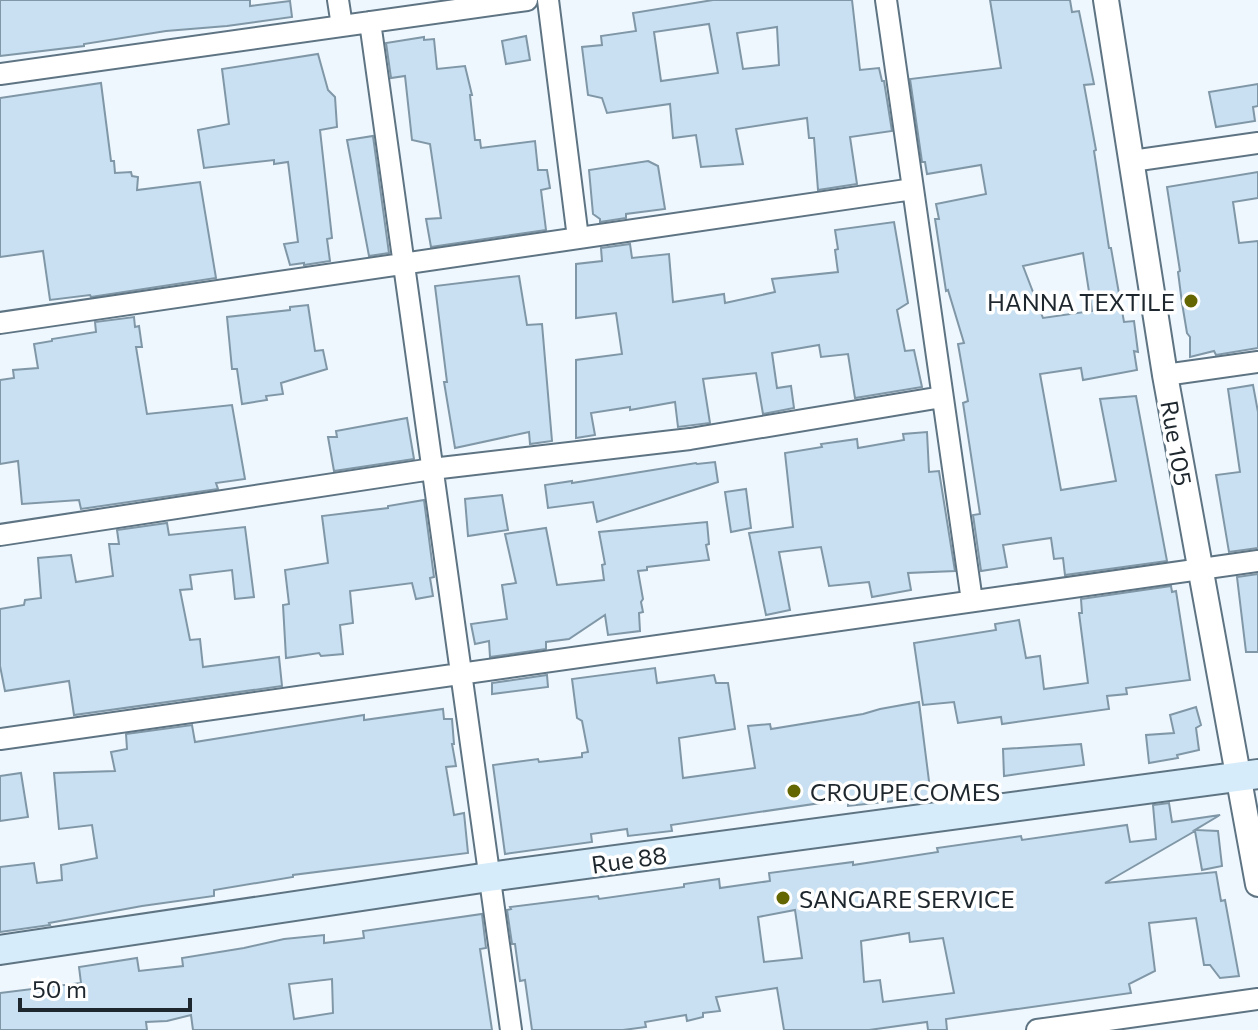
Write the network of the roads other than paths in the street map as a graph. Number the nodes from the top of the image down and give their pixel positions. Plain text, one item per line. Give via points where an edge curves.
1 (338, 0) edge
2 (527, 0) edge
3 (548, 0) edge
4 (886, 0) edge
5 (1106, 0) edge
6 (370, 22) junction
7 (342, 26) junction
8 (0, 74) edge
9 (1258, 143) edge
10 (1132, 161) junction
11 (913, 189) junction
12 (578, 238) junction
13 (404, 264) junction
14 (0, 323) edge
15 (1258, 362) edge
16 (1165, 375) junction
17 (942, 397) junction
18 (432, 469) junction
19 (0, 535) edge
20 (1258, 561) edge
21 (1200, 569) junction
22 (972, 601) junction
23 (461, 674) junction
24 (0, 739) edge
25 (1248, 776) edge
26 (489, 877) junction
27 (1258, 884) edge
28 (0, 950) edge
29 (1258, 999) edge
30 (511, 1030) edge
31 (1037, 1030) edge

1 - 7 street
2 - 6 street
3 - 12 street
4 - 11 street
5 - 10 street, Rue 105
6 - 7 street
6 - 13 street
7 - 8 street
9 - 10 street
10 - 16 street, Rue 105
11 - 12 street
11 - 17 street
12 - 13 street
13 - 14 street
13 - 18 street
15 - 16 street
16 - 21 street, Rue 105
17 - 18 street via 690,439
17 - 22 street
18 - 19 street
18 - 23 street
20 - 21 street
21 - 22 street
21 - 25 street, Rue 105
22 - 23 street
23 - 24 street
23 - 26 street
25 - 26 main road, Rue 88
25 - 27 street, Rue 105
26 - 28 main road, Rue 88
26 - 30 street
29 - 31 street

